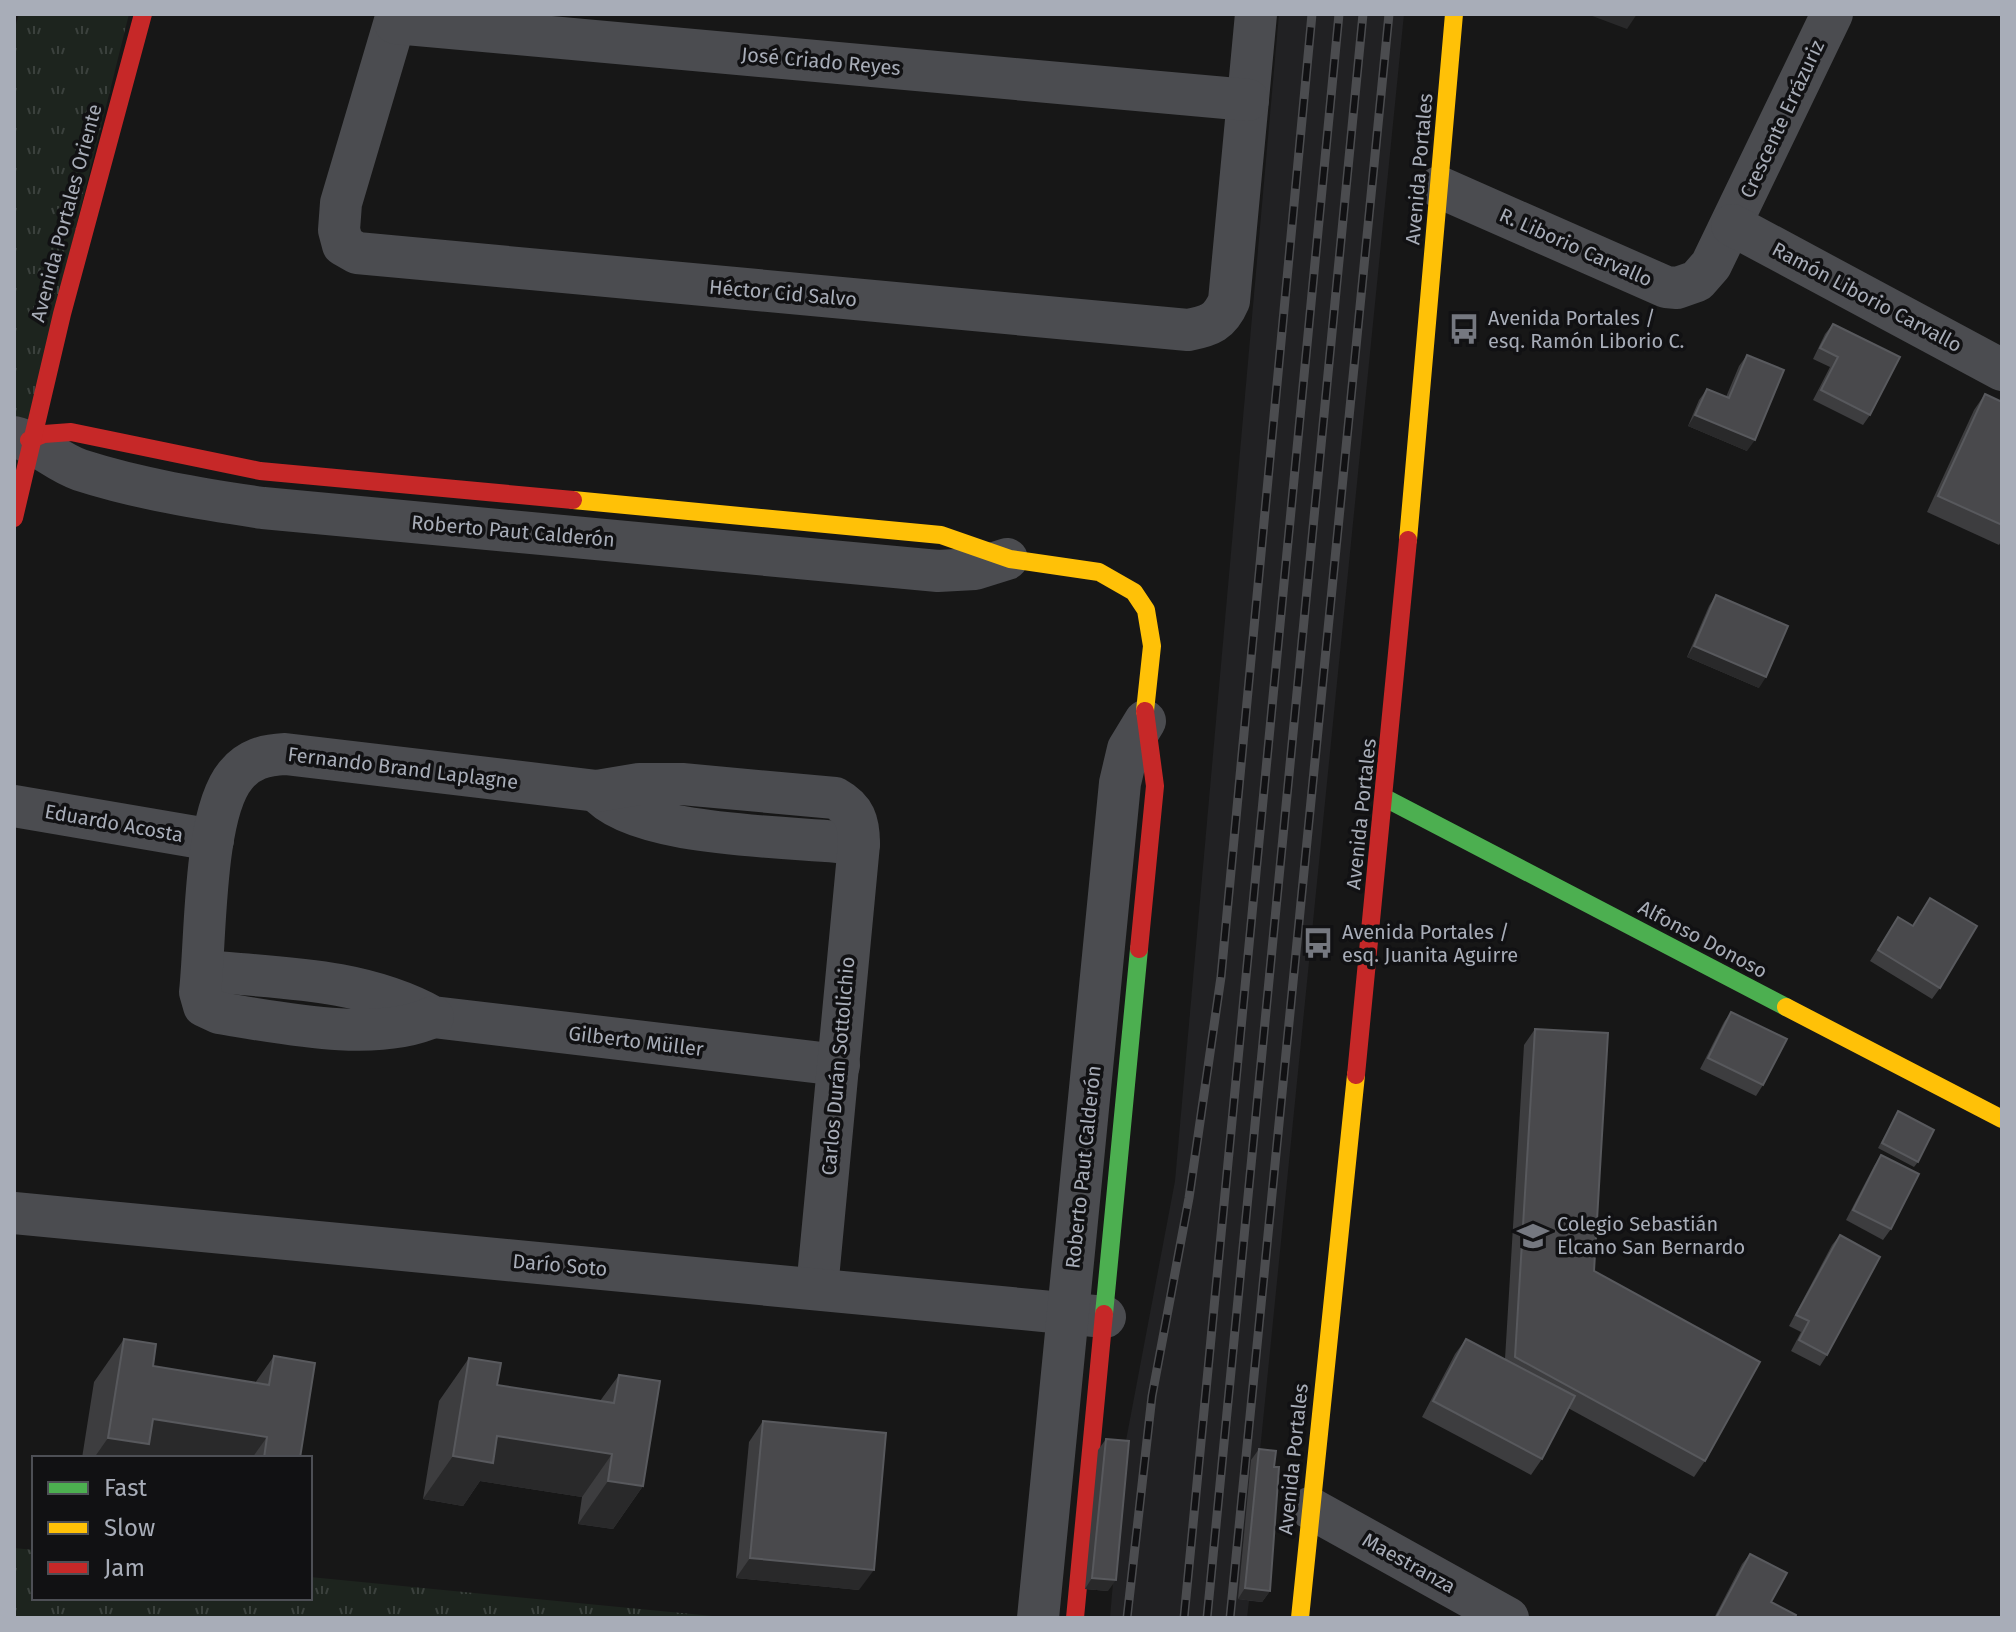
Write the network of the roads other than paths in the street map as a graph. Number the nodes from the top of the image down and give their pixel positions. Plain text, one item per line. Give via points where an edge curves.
1 (143, 14) edge
2 (1256, 14) edge
3 (1454, 14) edge
4 (1832, 14) edge
5 (396, 18) edge
6 (1248, 100) junction
7 (1439, 187) junction
8 (1732, 225) junction
9 (2002, 370) edge
10 (22, 438) edge
11 (14, 518) edge
12 (1007, 559) joint
13 (1145, 721) joint
14 (1385, 798) junction
15 (14, 806) edge
16 (213, 840) junction
17 (859, 844) joint
18 (839, 1065) junction
19 (2002, 1119) edge
20 (14, 1213) edge
21 (817, 1289) junction
22 (1087, 1315) junction
23 (1310, 1508) junction
24 (1038, 1618) edge
25 (1075, 1618) edge
26 (1300, 1618) edge
27 (1508, 1618) edge

1 - 10 street, Avenida Portales Oriente
2 - 6 street
3 - 7 street, Avenida Portales
4 - 8 street, Crescente Errázuriz
5 - 6 street, José Criado Reyes
5 - 6 street, Héctor Cid Salvo via 341,203 343,245 375,256 1188,330 1222,317 1229,301
7 - 8 street, R. Liborio Carvallo via 1666,287 1688,285 1705,274
7 - 14 street, Avenida Portales
8 - 9 street, Ramón Liborio Carvallo
10 - 11 street, Avenida Portales Oriente
10 - 12 street, Roberto Paut Calderón via 83,471 263,508 938,571 975,569
12 - 13 street, Roberto Paut Calderón via 1090,568 1117,579 1138,598 1152,636
13 - 22 street, Roberto Paut Calderón via 1121,774
14 - 19 street, Alfonso Donoso
14 - 23 street, Avenida Portales
15 - 16 street, Eduardo Acosta
16 - 17 street, Fernando Brand Laplagne via 227,789 244,767 268,755 285,754 597,791 682,784 835,798 854,814
16 - 18 street, Gilberto Müller via 200,992 204,1006 219,1013 359,1031 400,1029 433,1017
17 - 18 street, Carlos Durán Sottolichio
18 - 21 street, Carlos Durán Sottolichio
20 - 21 street, Darío Soto
21 - 22 street, Darío Soto
22 - 24 street, Roberto Paut Calderón
22 - 25 street, Roberto Paut Calderón
23 - 26 street, Avenida Portales
23 - 27 street, Maestranza

